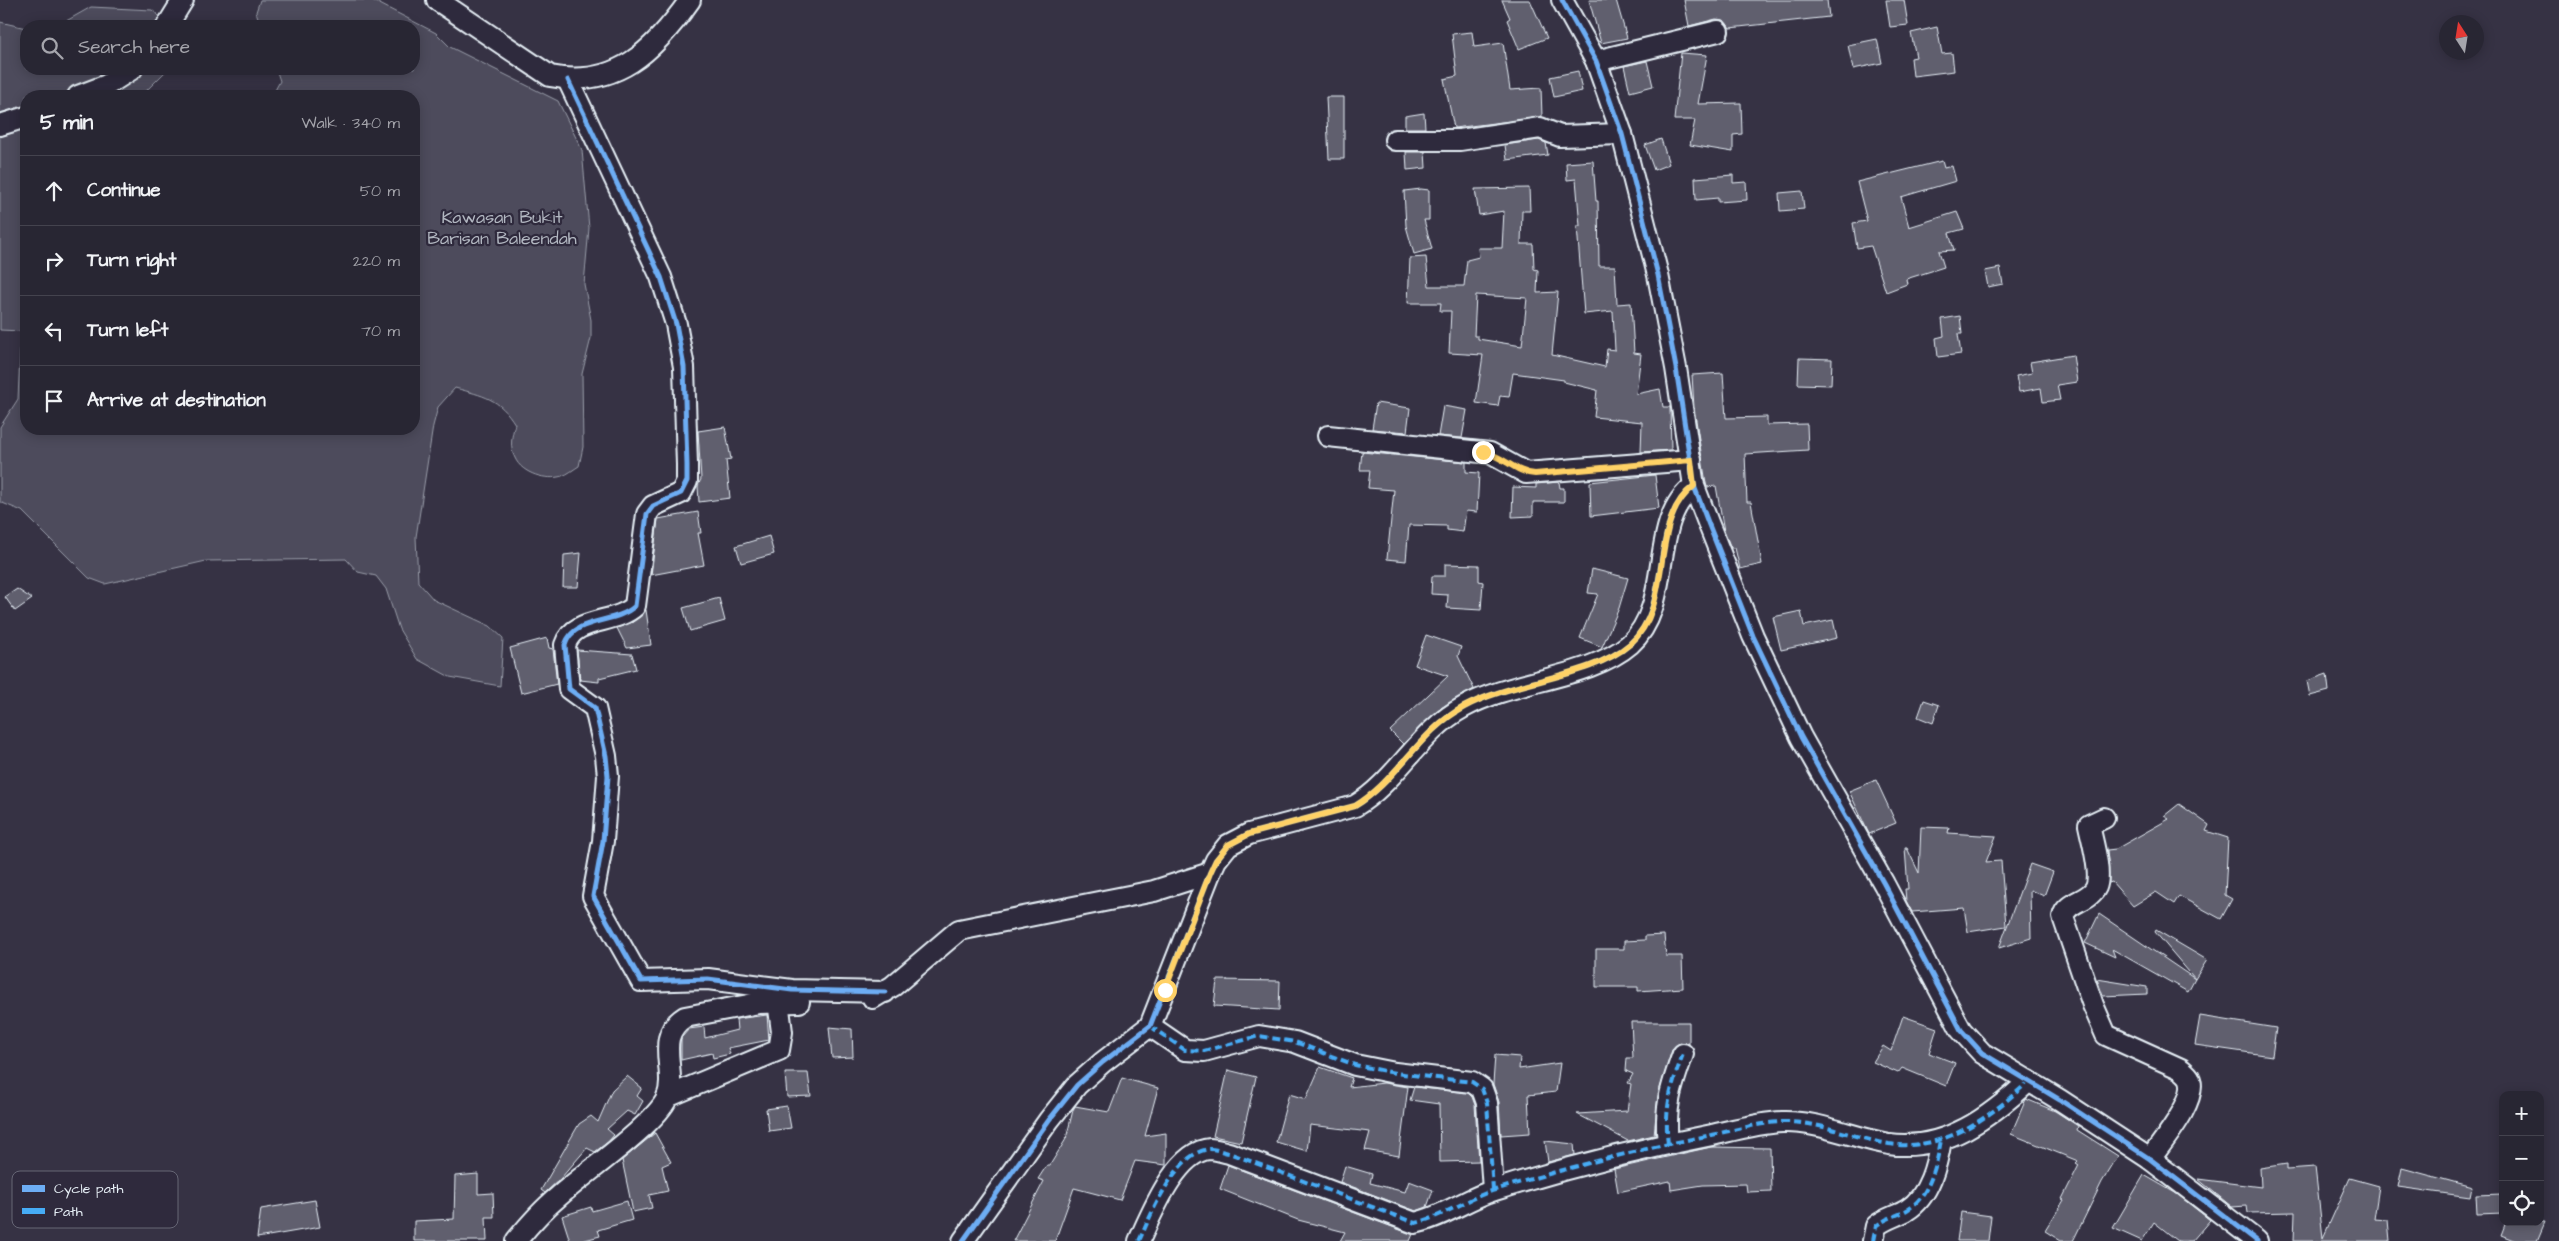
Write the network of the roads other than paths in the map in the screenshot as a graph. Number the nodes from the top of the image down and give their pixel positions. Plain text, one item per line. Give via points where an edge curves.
1 (183, 0) edge
2 (437, 0) edge
3 (690, 0) edge
4 (1562, 0) edge
5 (171, 20) edge
6 (1718, 31) dead end
7 (1596, 61) junction
8 (123, 75) edge
9 (568, 80) junction
10 (94, 90) edge
11 (20, 119) edge
12 (0, 125) edge
13 (1622, 134) junction
14 (1395, 140) dead end
15 (1328, 436) dead end
16 (1691, 460) junction
17 (1694, 486) junction
18 (2104, 818) dead end
19 (1210, 873) junction
20 (884, 992) junction
21 (778, 1001) junction
22 (1150, 1026) junction
23 (1683, 1054) dead end
24 (2029, 1081) junction
25 (667, 1097) junction
26 (1941, 1140) junction
27 (1668, 1144) junction
28 (2150, 1159) junction
29 (1493, 1190) junction
30 (516, 1241) edge
31 (963, 1241) edge
32 (1138, 1241) edge
33 (1873, 1241) edge
34 (2257, 1241) edge

1 - 5 street
2 - 9 street via 550,76
3 - 9 street via 632,63 611,74
4 - 7 street
6 - 7 street
7 - 13 street
8 - 10 street
9 - 20 street via 661,277 676,324 684,367 687,481 682,493 653,506 647,514 634,606 578,629 565,645 569,690 596,708 608,766 594,900 641,980 708,979 792,990
11 - 12 street
13 - 14 street via 1560,136 1540,128 1487,138
13 - 16 street via 1658,275
15 - 16 street via 1490,453 1526,473 1535,474
16 - 17 street
17 - 19 street via 1681,496 1675,508 1669,523 1655,598 1631,643 1605,660 1495,692 1463,707 1413,749 1370,798 1323,816 1249,834 1228,845
17 - 24 street via 1753,636 1801,737 1884,884 1960,1030 1982,1053
18 - 28 street via 2089,825 2098,875 2096,886 2090,895 2069,906 2063,917 2092,1004 2106,1035 2181,1069 2189,1077 2190,1091 2184,1110
19 - 20 street via 1154,891 959,930
19 - 22 street
20 - 21 street via 864,1000 832,1003
21 - 25 street via 782,1032 779,1050
21 - 25 street via 679,1021 671,1029 668,1039 670,1074
22 - 29 street via 1185,1050 1204,1050 1259,1036 1295,1042 1363,1066 1395,1073 1472,1082 1482,1088 1487,1103
22 - 31 street via 1077,1085
23 - 27 street via 1665,1117
24 - 26 street via 1981,1122
24 - 28 street
25 - 30 street via 655,1116 557,1198
26 - 27 street via 1889,1144 1833,1128 1782,1122
26 - 33 street via 1936,1164 1915,1204 1876,1226
27 - 29 street
28 - 34 street
29 - 32 street via 1415,1223 1229,1153 1210,1149 1187,1159 1175,1173

